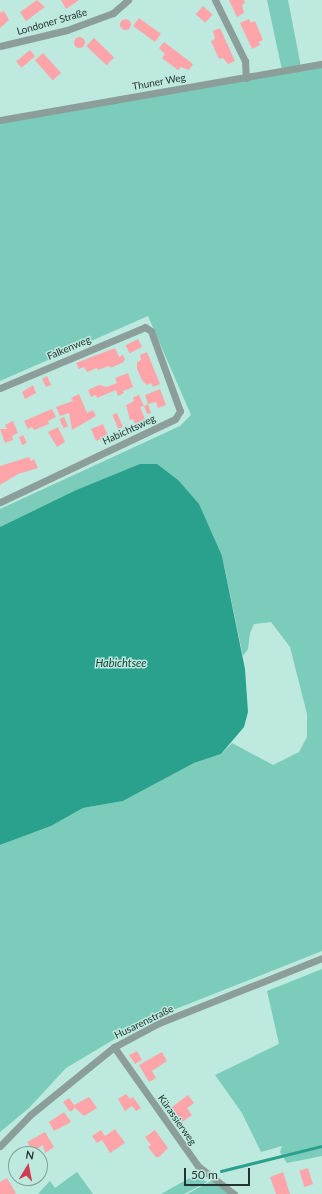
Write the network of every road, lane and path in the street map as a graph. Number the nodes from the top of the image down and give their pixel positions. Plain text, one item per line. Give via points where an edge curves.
1 (128, 0) edge
2 (215, 0) edge
3 (0, 46) edge
4 (322, 64) edge
5 (246, 78) junction
6 (0, 120) edge
7 (145, 327) joint
8 (0, 388) edge
9 (0, 502) edge
10 (322, 958) edge
11 (114, 1047) junction
12 (0, 1146) edge
13 (234, 1194) edge

1 - 3 street, Londoner Straße via 113,13 68,30
2 - 5 street via 245,61
4 - 5 street, Thuner Weg
5 - 6 street, Thuner Weg
7 - 8 street, Falkenweg
7 - 9 street, Habichtsweg via 151,331 180,411 176,419
10 - 11 street, Husarenstraße via 159,1023
11 - 12 street, Husarenstraße via 30,1115
11 - 13 street, Kürassierweg via 198,1166

